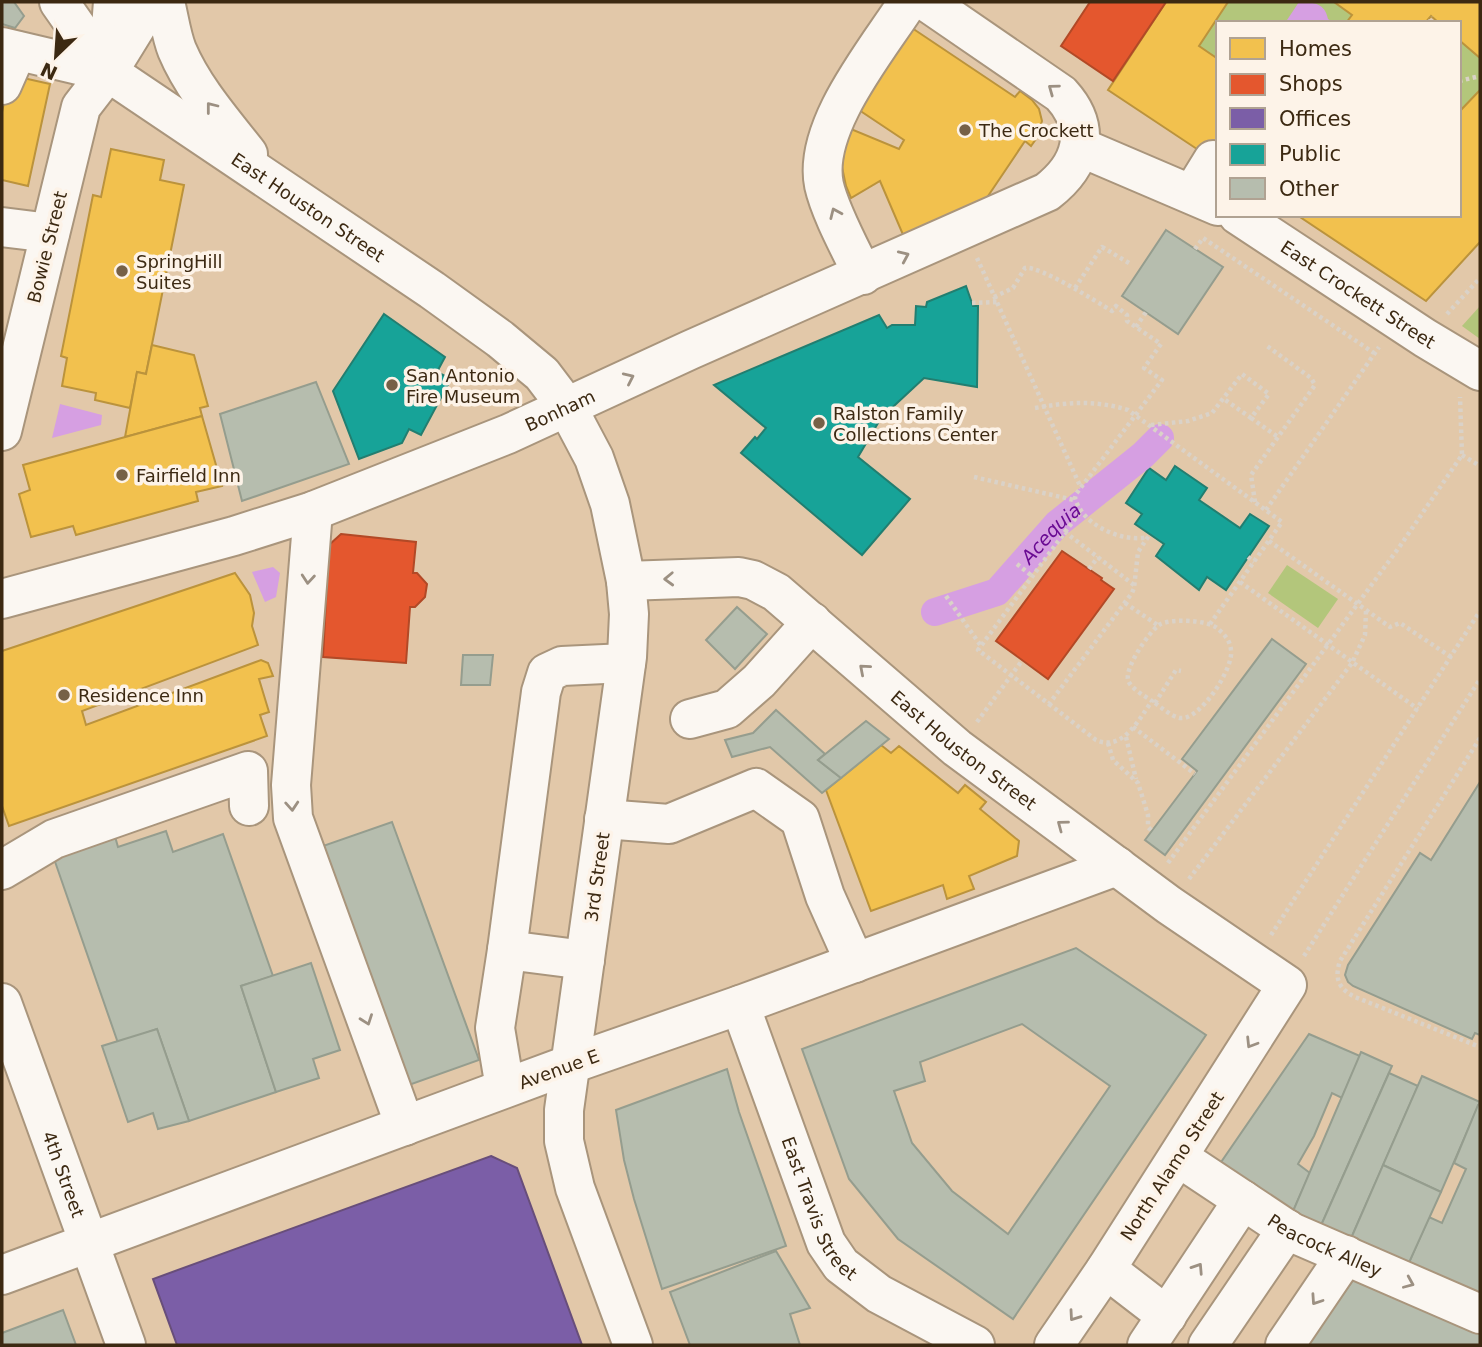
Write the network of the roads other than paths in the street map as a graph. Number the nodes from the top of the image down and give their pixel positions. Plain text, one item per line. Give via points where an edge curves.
1 (59, 2) edge
2 (113, 2) edge
3 (149, 2) edge
4 (165, 2) edge
5 (908, 2) edge
6 (927, 2) edge
7 (7, 61) edge
8 (108, 72) junction
9 (1080, 147) junction
10 (1213, 160) dead end
11 (1216, 174) edge
12 (268, 180) junction
13 (1216, 205) edge
14 (1237, 217) edge
15 (2, 227) edge
16 (50, 233) junction
17 (863, 275) junction
18 (1470, 365) edge
19 (567, 407) junction
20 (2, 431) edge
21 (313, 511) junction
22 (626, 581) junction
23 (2, 599) edge
24 (812, 622) junction
25 (626, 663) junction
26 (690, 719) dead end
27 (249, 806) dead end
28 (604, 819) junction
29 (1117, 866) junction
30 (2, 870) edge
31 (506, 950) junction
32 (585, 960) junction
33 (855, 963) junction
34 (1295, 971) joint
35 (2, 1003) edge
36 (740, 1005) junction
37 (571, 1064) junction
38 (505, 1088) junction
39 (405, 1126) junction
40 (1178, 1157) junction
41 (1243, 1200) junction
42 (1287, 1229) junction
43 (89, 1244) junction
44 (1346, 1255) junction
45 (1106, 1269) junction
46 (2, 1275) edge
47 (1480, 1314) edge
48 (1157, 1330) edge
49 (126, 1345) edge
50 (633, 1345) edge
51 (975, 1345) edge
52 (1054, 1345) edge
53 (1208, 1345) edge
54 (1285, 1345) edge

1 - 8 main road, East Houston Street
2 - 8 main road
3 - 8 main road, Bowie Street
12 -> 4 main road via 204,98 182,60
17 -> 5 main road via 828,196 822,161 846,96
9 -> 6 main road via 1079,125 1061,94
7 - 8 main road
8 - 12 main road, East Houston Street
8 - 16 main road, Bowie Street via 81,107
9 - 13 main road, East Crockett Street
17 -> 9 main road, Bonham via 1047,192 1064,179
10 - 11 main road
12 - 19 main road, East Houston Street via 500,339 542,374
14 - 18 main road, East Crockett Street
15 - 16 main road
16 - 20 main road, Bowie Street
19 -> 17 main road, Bonham
19 - 21 main road, Bonham
19 - 22 main road, 3rd Street via 594,458 610,504
21 - 23 main road, Bonham
21 -> 39 main road via 291,785 293,818
24 -> 22 main road, East Houston Street via 776,592 753,580
22 - 25 main road, 3rd Street
24 - 26 main road via 727,709
29 -> 24 main road, East Houston Street via 957,748
25 - 28 main road, 3rd Street
25 - 31 main road via 562,666 547,673
27 - 30 main road via 248,771 54,839
28 - 32 main road, 3rd Street
28 - 33 main road via 668,824 756,788 800,819 825,896
29 - 33 main road, Avenue E
29 - 34 main road, East Houston Street via 1169,905
31 - 32 main road
31 - 38 main road via 495,1028
32 - 37 main road, 3rd Street
33 - 36 main road, Avenue E
34 -> 40 main road, North Alamo Street
35 - 43 main road, 4th Street
36 - 37 main road, Avenue E
36 - 51 main road, East Travis Street via 826,1243 841,1265 879,1294
37 - 38 main road, Avenue E
37 - 50 main road, 3rd Street via 564,1140 575,1188
38 - 39 main road, Avenue E
39 - 43 main road, Avenue E
40 - 41 main road, Peacock Alley
40 - 45 main road, North Alamo Street
41 - 42 main road, Peacock Alley
48 -> 41 main road
42 - 44 main road, Peacock Alley
42 - 53 main road
43 - 46 main road, Avenue E
43 - 49 main road, 4th Street
44 -> 47 main road, Peacock Alley
44 -> 54 main road
45 - 48 main road
45 -> 52 main road, North Alamo Street

